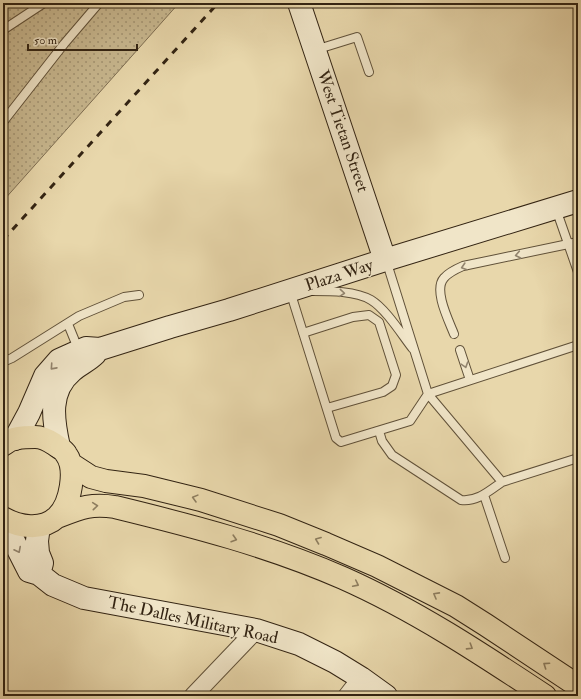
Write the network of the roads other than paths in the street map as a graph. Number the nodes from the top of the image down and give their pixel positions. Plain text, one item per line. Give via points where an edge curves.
1 (44, 3) edge
2 (100, 3) edge
3 (300, 3) edge
4 (3, 30) edge
5 (315, 50) junction
6 (369, 72) dead end
7 (3, 122) edge
8 (578, 201) edge
9 (556, 207) junction
10 (578, 242) edge
11 (568, 245) junction
12 (385, 260) junction
13 (578, 272) edge
14 (290, 291) junction
15 (139, 295) dead end
16 (68, 324) junction
17 (303, 333) junction
18 (454, 334) dead end
19 (578, 345) edge
20 (100, 349) junction
21 (413, 349) junction
22 (460, 350) dead end
23 (79, 351) junction
24 (3, 362) edge
25 (470, 380) junction
26 (428, 394) junction
27 (327, 408) junction
28 (379, 431) junction
29 (9, 442) edge
30 (65, 455) junction
31 (578, 458) edge
32 (502, 482) junction
33 (484, 495) junction
34 (3, 519) edge
35 (48, 521) junction
36 (505, 558) dead end
37 (39, 574) junction
38 (256, 630) junction
39 (361, 678) junction
40 (578, 686) edge
41 (193, 696) edge
42 (347, 696) edge
43 (386, 696) edge
44 (545, 696) edge

1 - 4 lane
2 - 7 lane
3 - 5 main road, West Tietan Street
5 - 6 lane via 357,37
5 - 12 main road, West Tietan Street
8 - 9 main road, Plaza Way
9 - 11 lane
9 - 12 main road, Plaza Way
10 - 11 lane
11 - 13 lane
11 -> 18 lane via 463,266 453,271 443,279 440,294
12 - 14 main road, Plaza Way
12 - 21 lane
14 - 17 lane
14 - 20 main road, Plaza Way
14 -> 21 lane via 348,293 371,300 387,315
15 - 16 lane via 124,297 79,316
16 - 23 lane
16 - 24 lane
17 - 27 lane
17 - 27 lane via 353,317 369,315 379,322 396,375 392,386 383,392
19 - 25 lane
20 - 23 main road, Plaza Way via 86,348
20 - 30 main road, Plaza Way via 72,371 56,396 53,420
21 - 26 lane
22 -> 25 lane
23 -> 29 main road, Plaza Way via 59,360 45,376 29,413
25 - 26 lane
26 - 28 lane via 410,422
26 - 32 lane
27 - 28 lane via 336,438 340,442
28 - 33 lane via 382,441 392,455 461,500 470,501
29 - 30 main road via 24,436 39,437 48,440
30 - 35 main road via 72,473 72,484 66,502
40 -> 30 main road via 456,606 377,566 279,525 200,500 144,486 91,477
31 - 32 lane
32 - 33 lane
33 - 36 lane
34 - 35 main road via 26,526
34 -> 37 main road, The Dalles Military Road via 29,571
35 - 37 main road via 37,541 42,563
35 -> 44 main road via 77,509 102,505 204,529 286,556 343,578 417,615
37 - 38 main road, The Dalles Military Road via 53,585 84,598
38 - 39 main road, The Dalles Military Road via 299,644
38 - 41 street
39 - 42 street
39 - 43 main road, The Dalles Military Road

